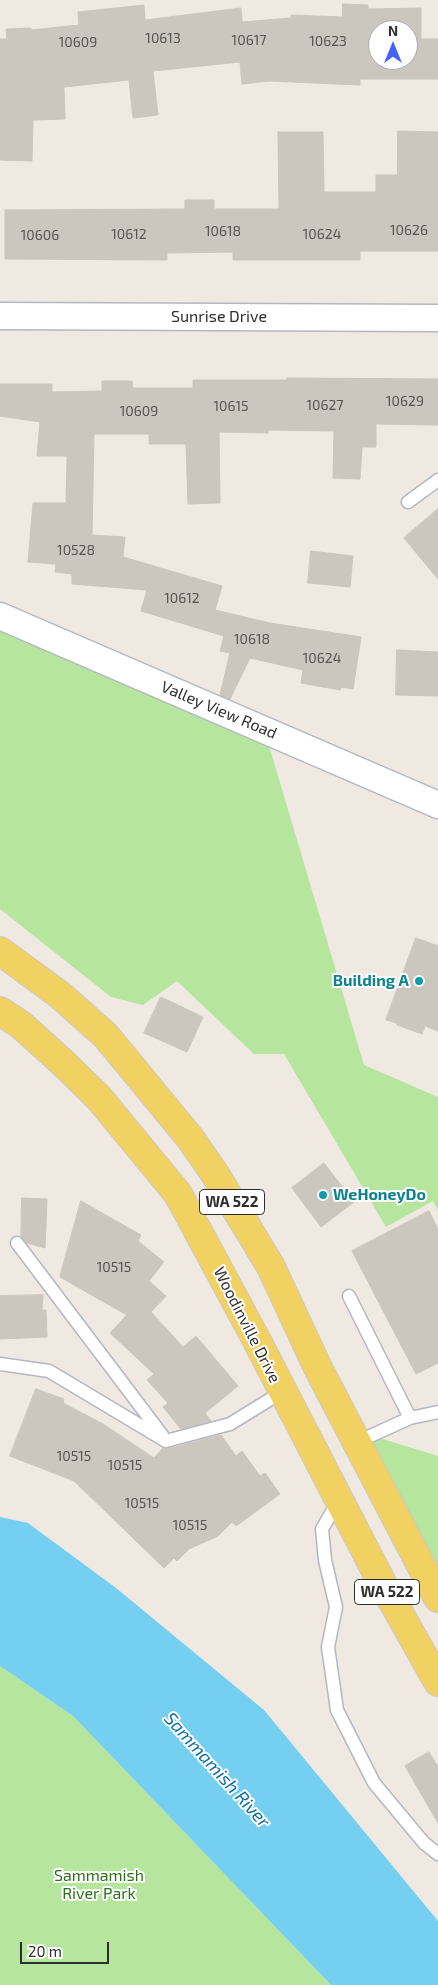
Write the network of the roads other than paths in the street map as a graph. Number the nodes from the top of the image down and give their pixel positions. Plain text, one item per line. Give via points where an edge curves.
1 (0, 316) edge
2 (438, 318) edge
3 (438, 480) edge
4 (408, 502) dead end
5 (0, 616) edge
6 (438, 805) edge
7 (0, 951) edge
8 (2, 1014) edge
9 (17, 1243) dead end
10 (349, 1296) dead end
11 (0, 1364) edge
12 (282, 1392) junction
13 (438, 1412) edge
14 (410, 1418) junction
15 (166, 1441) junction
16 (357, 1442) junction
17 (339, 1500) junction
18 (438, 1598) edge
19 (438, 1682) edge
20 (438, 1854) edge

1 - 2 street, Sunrise Drive
3 - 4 lane
5 - 6 street, Valley View Road
7 - 16 main road, WA 522 via 60,995 106,1036 190,1138 271,1267
8 - 12 main road, Woodinville Drive / WA 522 via 21,1025 99,1098 178,1194
9 - 15 lane
10 - 14 lane
11 - 15 lane via 49,1371
12 - 15 lane via 230,1424
12 - 17 main road, Woodinville Drive / WA 522
13 - 14 lane
14 - 16 lane
16 - 18 main road, WA 522
17 - 19 main road, Woodinville Drive / WA 522
17 - 20 lane via 322,1529 325,1560 336,1607 328,1647 337,1710 374,1783 424,1843

